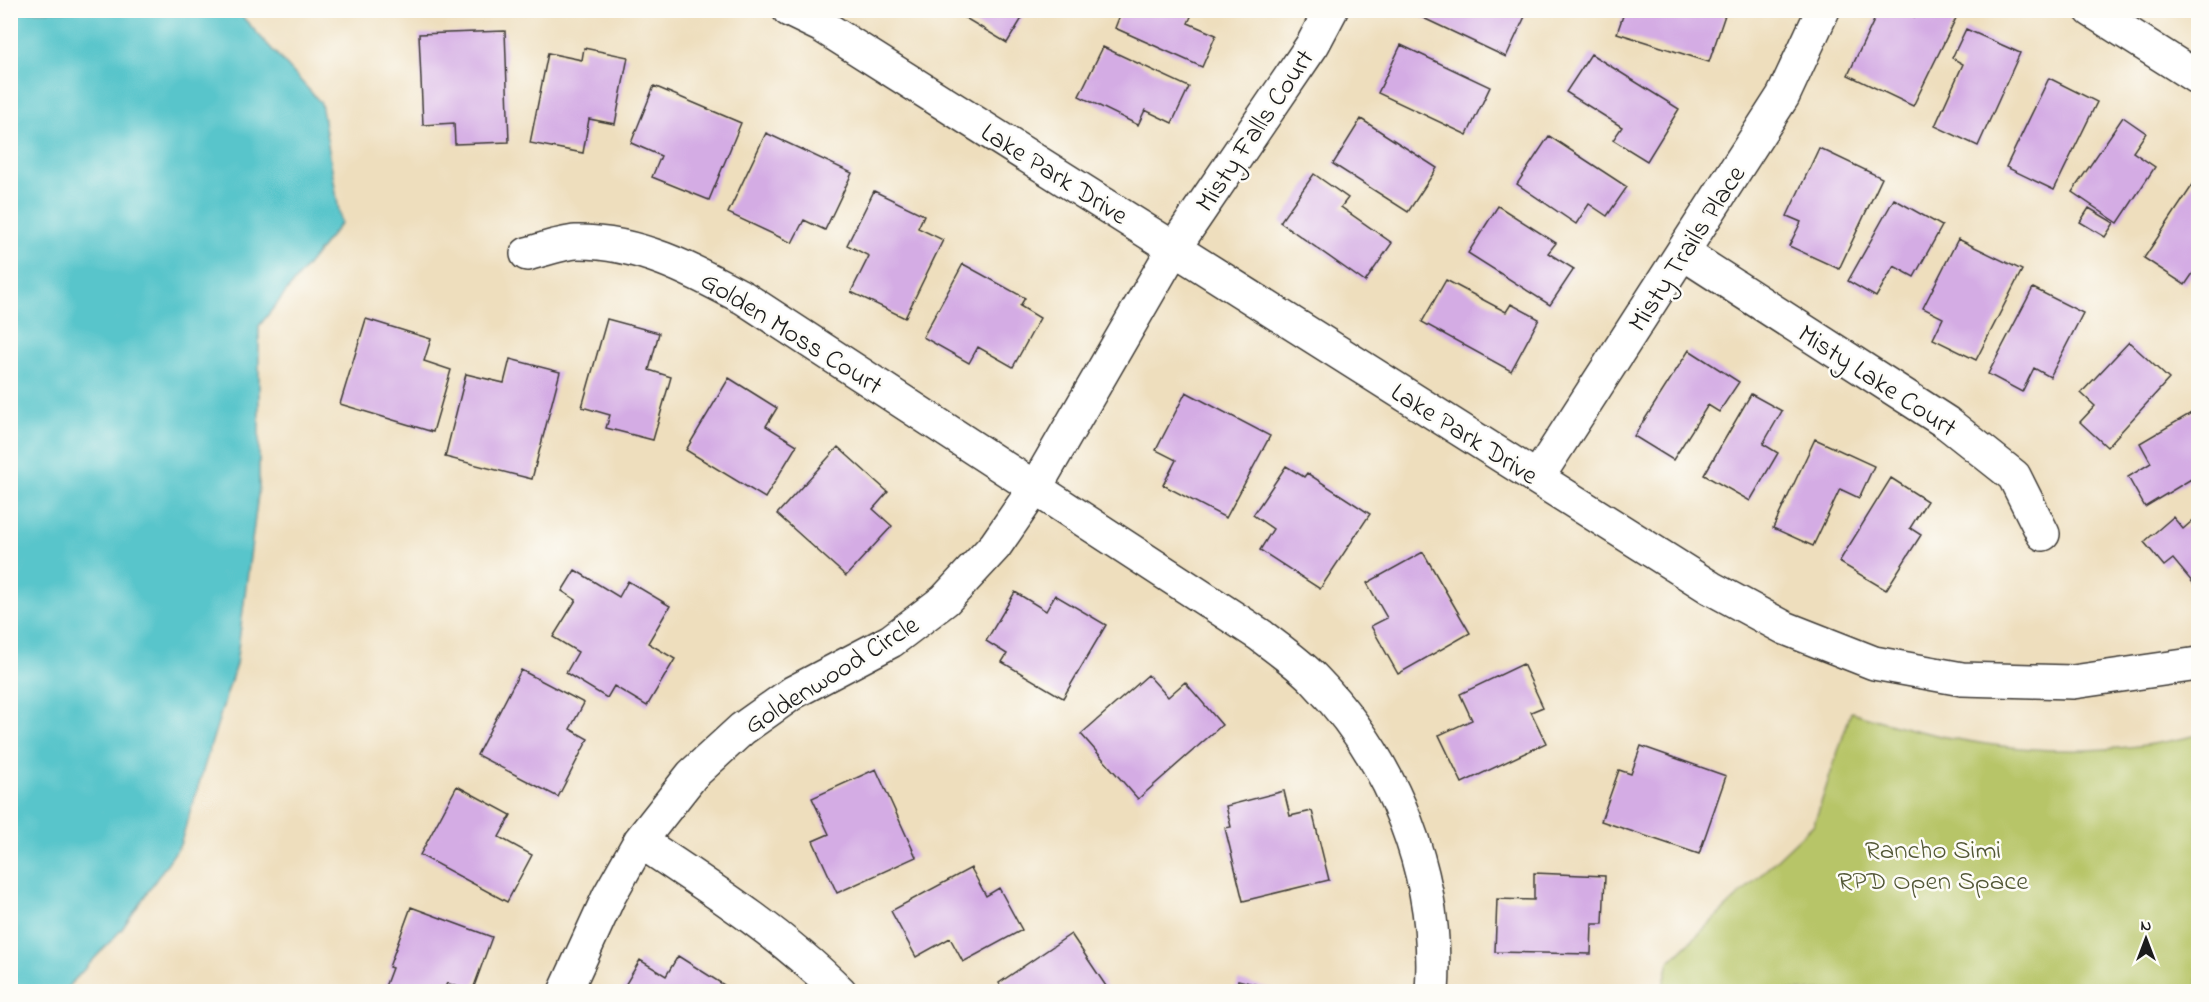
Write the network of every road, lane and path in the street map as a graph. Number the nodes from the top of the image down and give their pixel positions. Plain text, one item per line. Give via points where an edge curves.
1 (789, 10) edge
2 (1331, 10) edge
3 (1823, 10) edge
4 (2091, 10) edge
5 (826, 18) edge
6 (2199, 78) edge
7 (1174, 248) junction
8 (1683, 253) junction
9 (527, 254) dead end
10 (1537, 478) junction
11 (1035, 488) junction
12 (2043, 534) dead end
13 (2199, 664) edge
14 (640, 841) junction
15 (565, 992) edge
16 (840, 992) edge
17 (1432, 992) edge

1 - 5 street, Lake Park Drive
2 - 7 street, Misty Falls Court via 1313,44
3 - 8 street, Misty Trails Place via 1783,96
4 - 6 street
5 - 7 street, Lake Park Drive
7 - 10 street, Lake Park Drive
7 - 11 street, Goldenwood Circle
8 - 10 street, Misty Trails Place
8 - 12 street, Misty Lake Court via 1947,423 2014,476
9 - 11 street, Golden Moss Court via 575,242 631,247 687,268 744,298
10 - 13 street, Lake Park Drive via 1711,588 1785,628 1874,663 1962,679 2073,682
11 - 14 street, Goldenwood Circle via 995,546 945,600 891,640 794,692 742,729 692,775
11 - 17 street via 1260,635 1311,677 1348,717 1380,763 1419,856 1429,904
14 - 15 street, Goldenwood Circle via 609,896
14 - 16 street via 728,900 820,971

